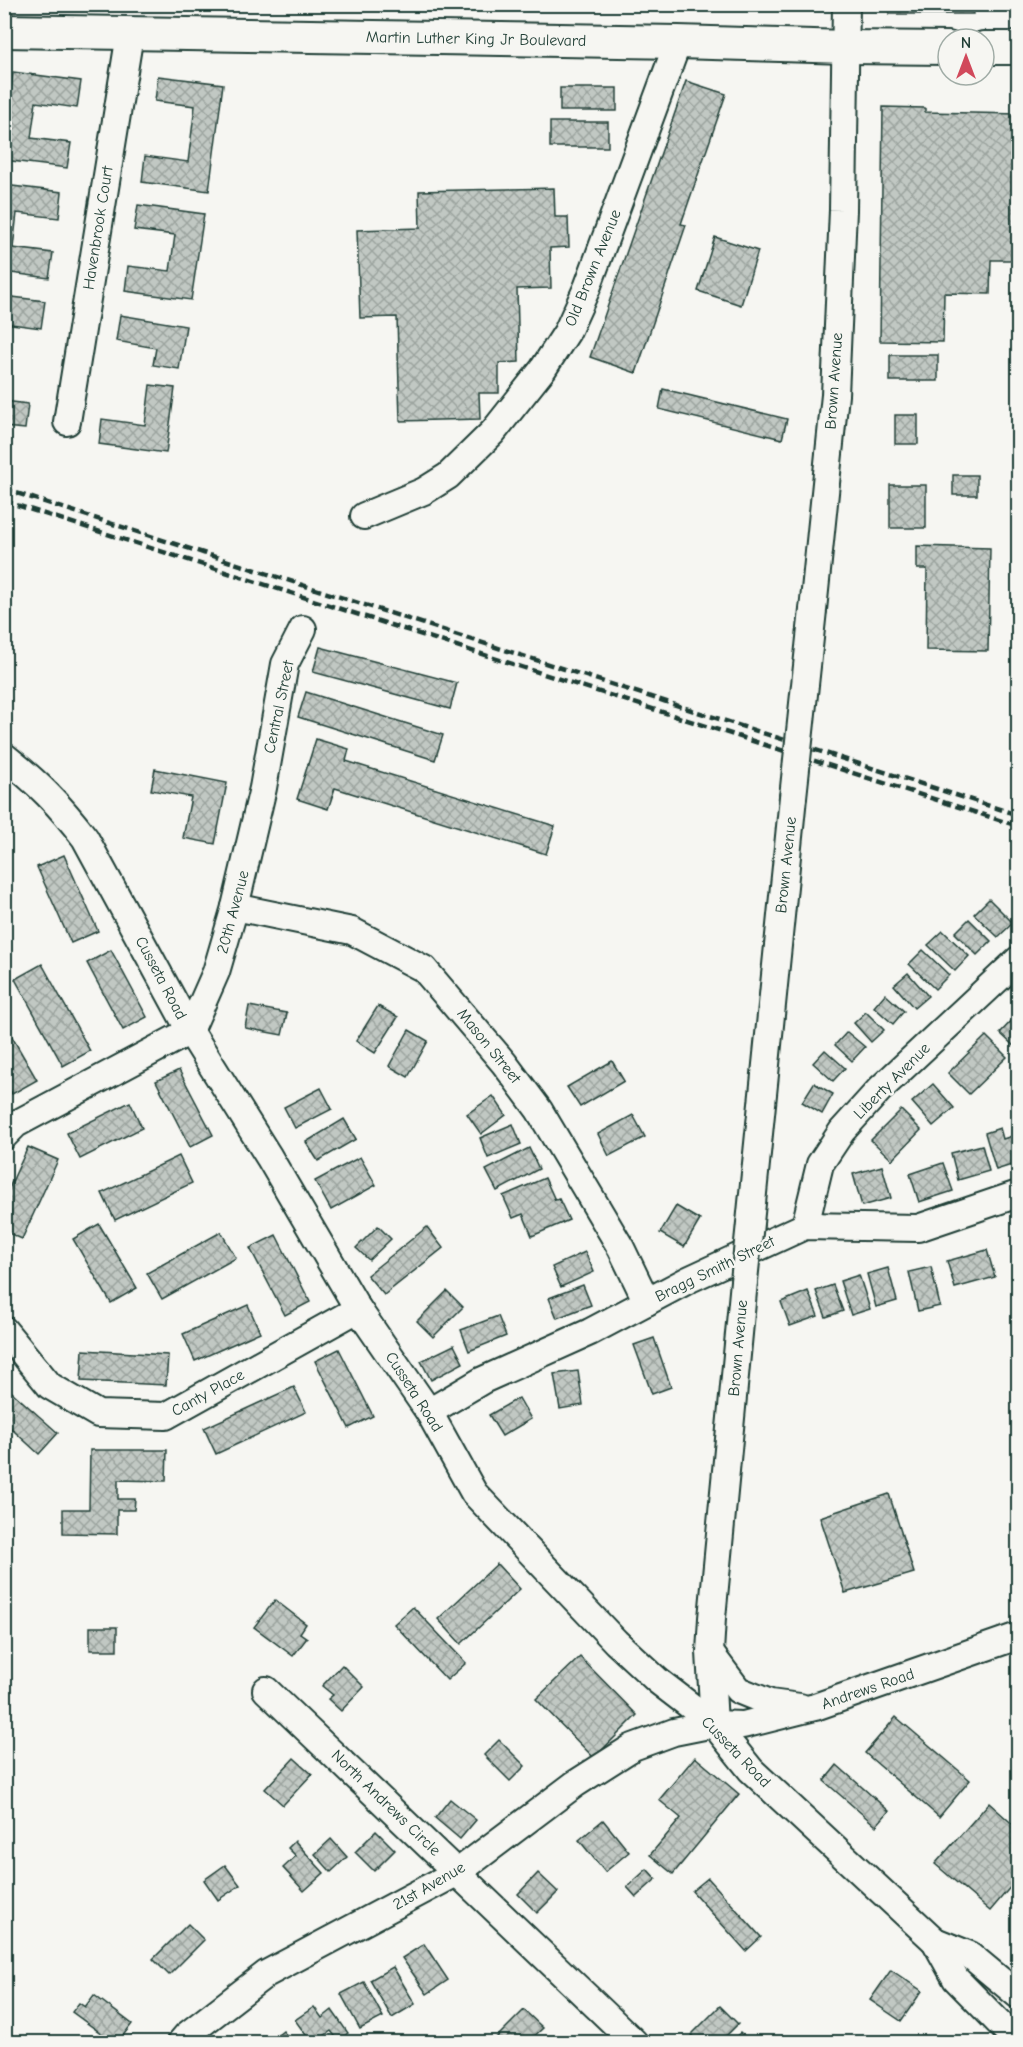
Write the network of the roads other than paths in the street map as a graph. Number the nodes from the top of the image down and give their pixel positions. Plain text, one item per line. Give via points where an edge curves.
1 (846, 4) edge
2 (4, 32) edge
3 (130, 34) junction
4 (678, 42) junction
5 (846, 47) junction
6 (936, 48) edge
7 (996, 48) edge
8 (1018, 48) edge
9 (67, 422) dead end
10 (364, 516) dead end
11 (303, 628) dead end
12 (4, 756) edge
13 (263, 788) joint
14 (235, 907) junction
15 (1018, 960) edge
16 (190, 1031) junction
17 (4, 1136) edge
18 (1018, 1194) edge
19 (805, 1226) junction
20 (647, 1302) junction
21 (358, 1309) junction
22 (4, 1330) edge
23 (429, 1412) junction
24 (1018, 1636) edge
25 (710, 1653) junction
26 (266, 1689) dead end
27 (815, 1707) junction
28 (714, 1724) junction
29 (458, 1872) junction
30 (935, 1941) junction
31 (1018, 1995) edge
32 (181, 2043) edge
33 (634, 2043) edge
34 (1018, 2043) edge

1 - 5 street, Brown Avenue
2 - 3 main road, Martin Luther King Jr Boulevard
3 - 4 main road, Martin Luther King Jr Boulevard
3 - 9 street, Havenbrook Court
4 - 5 main road, Martin Luther King Jr Boulevard
4 - 10 street, Old Brown Avenue via 588,288 567,333 493,432 448,476 424,491
5 - 6 main road, Martin Luther King Jr Boulevard
5 - 25 street, Brown Avenue, bridge via 835,395
7 - 8 main road
11 - 13 street, Central Street via 285,664
12 - 16 street, Cusseta Road via 39,784 85,838
13 - 14 street, 20th Avenue
14 - 16 street, 20th Avenue via 216,972
14 - 20 street, Mason Street via 352,931 424,969 539,1110 621,1248
15 - 19 street, Liberty Avenue via 880,1089 842,1131 820,1164
16 - 17 street via 16,1124
16 - 21 street, Cusseta Road
18 - 19 street, Bragg Smith Street via 918,1228
19 - 20 street, Bragg Smith Street
20 - 23 street, Bragg Smith Street via 483,1380
21 - 22 street, Canty Place via 166,1416 98,1414 50,1386
21 - 23 street, Cusseta Road
23 - 28 street, Cusseta Road via 474,1493 616,1642
24 - 27 street, Andrews Road
25 - 27 street via 738,1690 770,1703
25 - 28 street, Brown Avenue
26 - 29 street, North Andrews Circle
27 - 28 street, Andrews Road via 743,1725
28 - 29 street, 21st Avenue via 674,1732 633,1747 575,1784
28 - 30 street, Cusseta Road via 751,1770
29 - 32 street, 21st Avenue via 266,1974
29 - 33 street, North Andrews Circle
30 - 31 street, Cusseta Road via 970,1955
30 - 34 street, Cusseta Road via 956,1979

